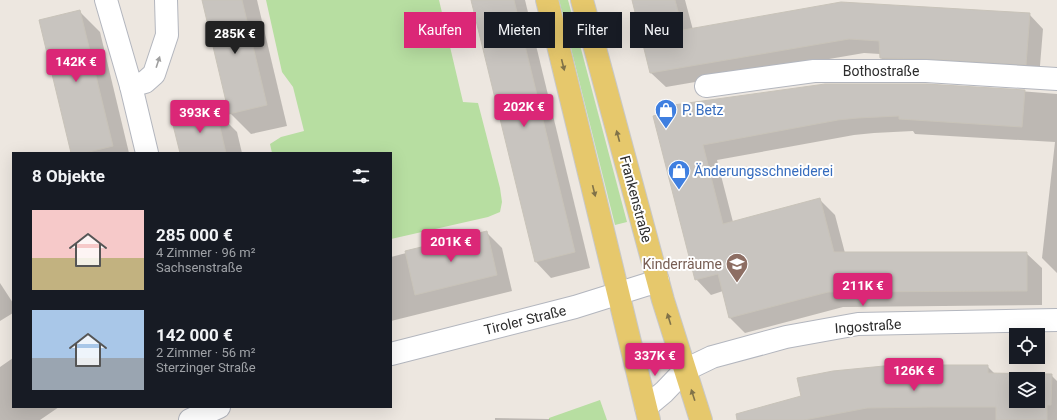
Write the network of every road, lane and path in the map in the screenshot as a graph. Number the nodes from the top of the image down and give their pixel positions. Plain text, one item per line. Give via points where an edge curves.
1 (106, 0) edge
2 (166, 0) edge
3 (547, 0) edge
4 (582, 0) edge
5 (1057, 79) edge
6 (131, 86) junction
7 (706, 86) dead end
8 (147, 152) edge
9 (658, 281) junction
10 (619, 293) junction
11 (1057, 320) edge
12 (392, 354) edge
13 (685, 370) junction
14 (217, 408) edge
15 (648, 414) edge
16 (190, 420) edge
17 (701, 420) edge

1 - 6 street
6 -> 2 street via 145,82 154,74 167,35
3 -> 10 main road
9 -> 4 main road, Frankenstraße
5 - 7 street, Bothostraße via 926,71 814,71
6 - 8 street
9 - 10 street, Tiroler Straße
13 -> 9 main road, Frankenstraße
10 - 12 street, Tiroler Straße via 575,307
10 - 15 main road
11 - 13 street, Ingostraße via 858,324 764,342 712,358
13 - 15 street
17 -> 13 main road, Frankenstraße
14 - 16 street

